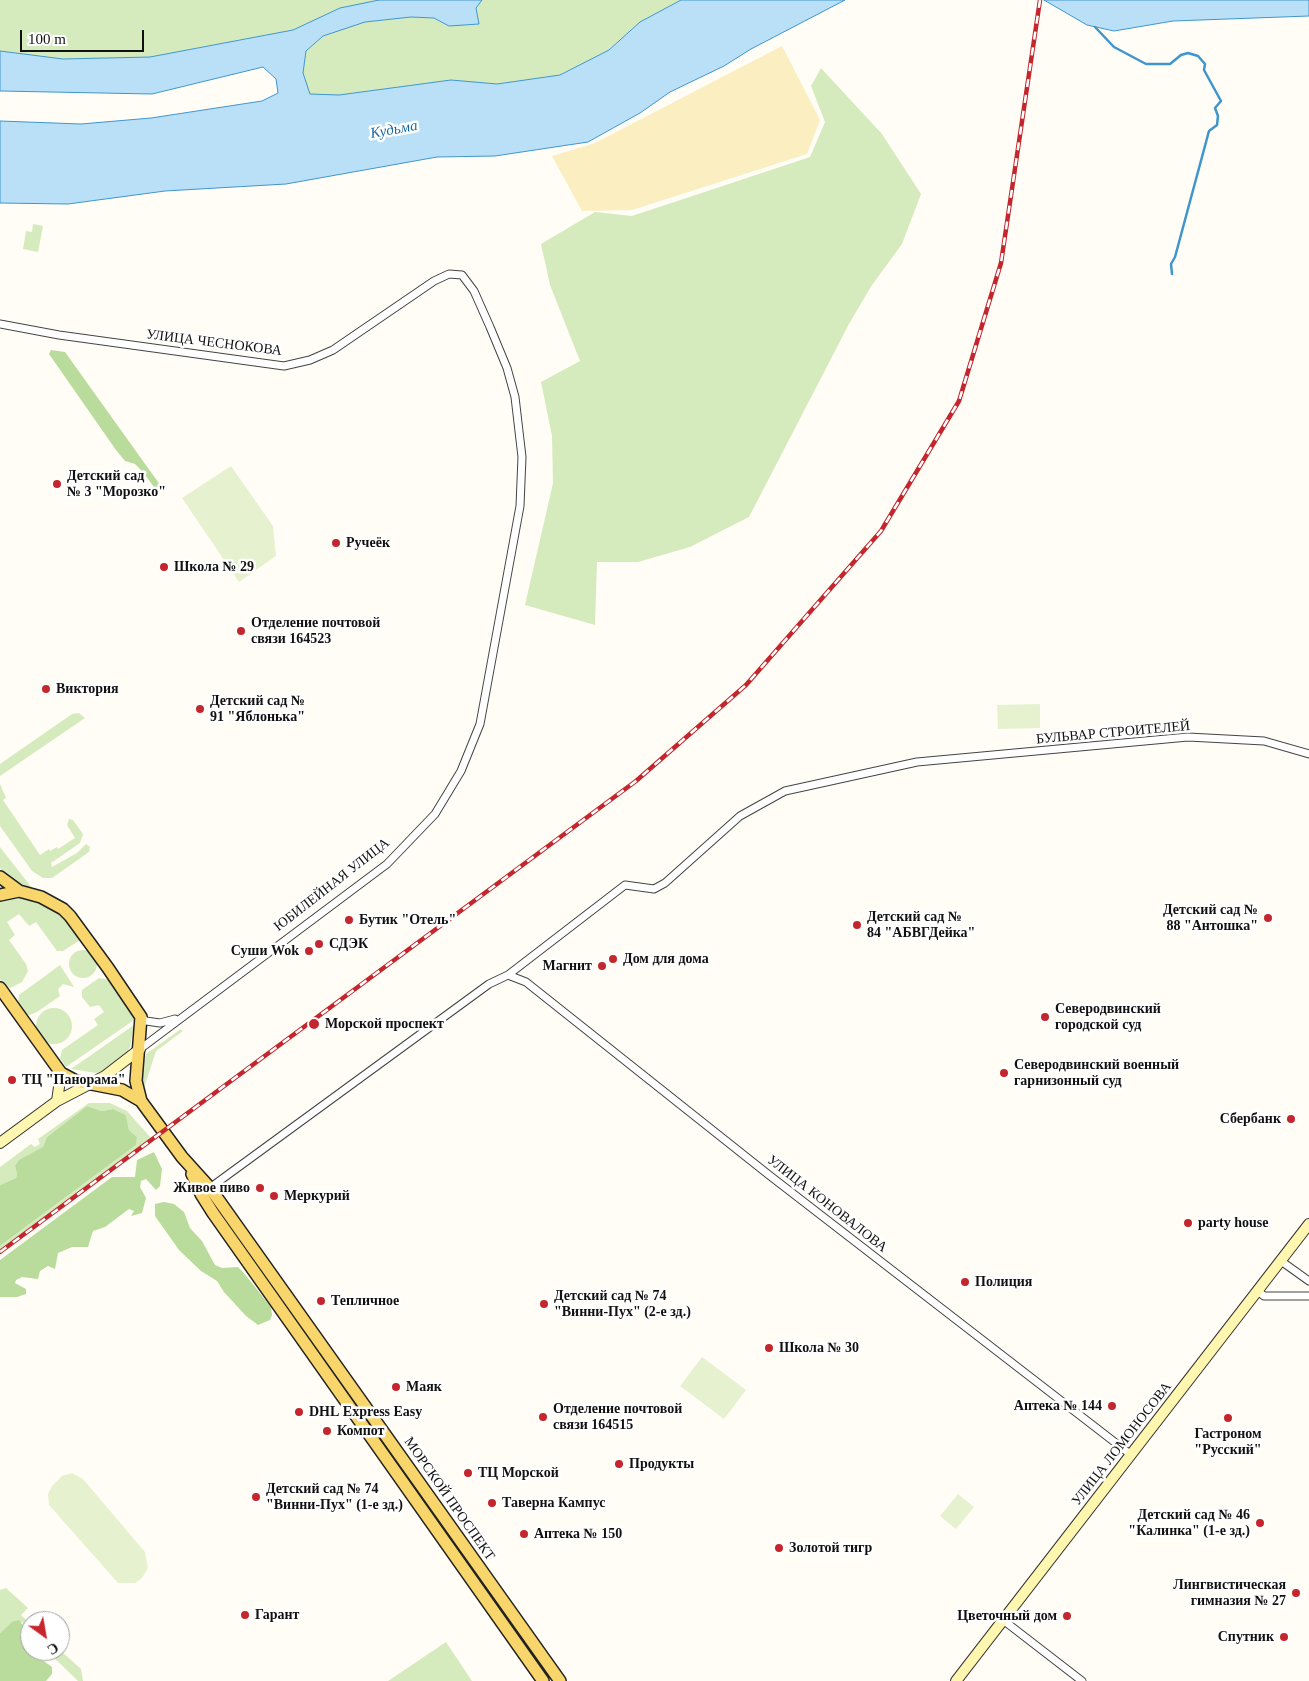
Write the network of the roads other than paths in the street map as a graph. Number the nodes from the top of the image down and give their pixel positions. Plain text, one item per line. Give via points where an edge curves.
1 (462, 275) joint
2 (0, 324) edge
3 (1309, 754) edge
4 (0, 877) edge
5 (19, 891) junction
6 (0, 894) edge
7 (508, 975) junction
8 (0, 988) edge
9 (141, 1016) junction
10 (178, 1018) junction
11 (140, 1049) junction
12 (61, 1073) junction
13 (88, 1083) junction
14 (57, 1101) junction
15 (141, 1101) junction
16 (0, 1144) edge
17 (206, 1191) junction
18 (1309, 1224) edge
19 (1281, 1260) junction
20 (1309, 1281) edge
21 (1258, 1291) junction
22 (1309, 1296) edge
23 (1130, 1454) junction
24 (442, 1515) junction
25 (432, 1523) junction
26 (480, 1580) junction
27 (1003, 1620) junction
28 (543, 1681) edge
29 (560, 1681) edge
30 (956, 1681) edge
31 (1082, 1681) edge

1 - 2 street, УЛИЦА ЧЕСНОКОВА via 450,274 434,281 333,350 284,366
1 - 10 street, ЮБИЛЕЙНАЯ УЛИЦА via 474,291 507,368 516,398 522,457 520,506 480,724 472,747 435,814 386,864
3 - 7 street, БУЛЬВАР СТРОИТЕЛЕЙ via 1264,741 1188,737 917,762 785,791 740,816 654,889 625,885
4 - 5 main road
5 - 6 main road
5 - 9 main road via 47,900 70,916
7 - 17 street, БУЛЬВАР СТРОИТЕЛЕЙ via 489,984
7 - 23 street, УЛИЦА КОНОВАЛОВА via 526,982
8 - 12 main road
9 - 10 street via 146,1021 160,1023
9 - 11 main road, МОРСКОЙ ПРОСПЕКТ
10 - 11 street, ЮБИЛЕЙНАЯ УЛИЦА
11 - 13 street, ЮБИЛЕЙНАЯ УЛИЦА via 104,1076
11 - 15 main road, МОРСКОЙ ПРОСПЕКТ via 136,1081
12 - 13 main road, МОРСКОЙ ПРОСПЕКТ via 67,1078
12 - 14 street
13 - 14 street, ЮБИЛЕЙНАЯ УЛИЦА
13 - 15 main road, МОРСКОЙ ПРОСПЕКТ via 122,1090
14 - 16 street, ЮБИЛЕЙНАЯ УЛИЦА
15 - 17 main road, МОРСКОЙ ПРОСПЕКТ
17 - 24 main road, МОРСКОЙ ПРОСПЕКТ
17 - 25 main road, МОРСКОЙ ПРОСПЕКТ
18 - 19 street, УЛИЦА ЛОМОНОСОВА
19 - 20 street
19 - 21 street, УЛИЦА ЛОМОНОСОВА
21 - 22 street via 1264,1296
21 - 23 street, УЛИЦА ЛОМОНОСОВА
23 - 27 street, УЛИЦА ЛОМОНОСОВА
24 - 25 main road
24 - 26 main road, МОРСКОЙ ПРОСПЕКТ
25 - 26 main road, МОРСКОЙ ПРОСПЕКТ
26 - 28 main road, МОРСКОЙ ПРОСПЕКТ
26 - 29 main road, МОРСКОЙ ПРОСПЕКТ
27 - 30 street, УЛИЦА ЛОМОНОСОВА
27 - 31 street

